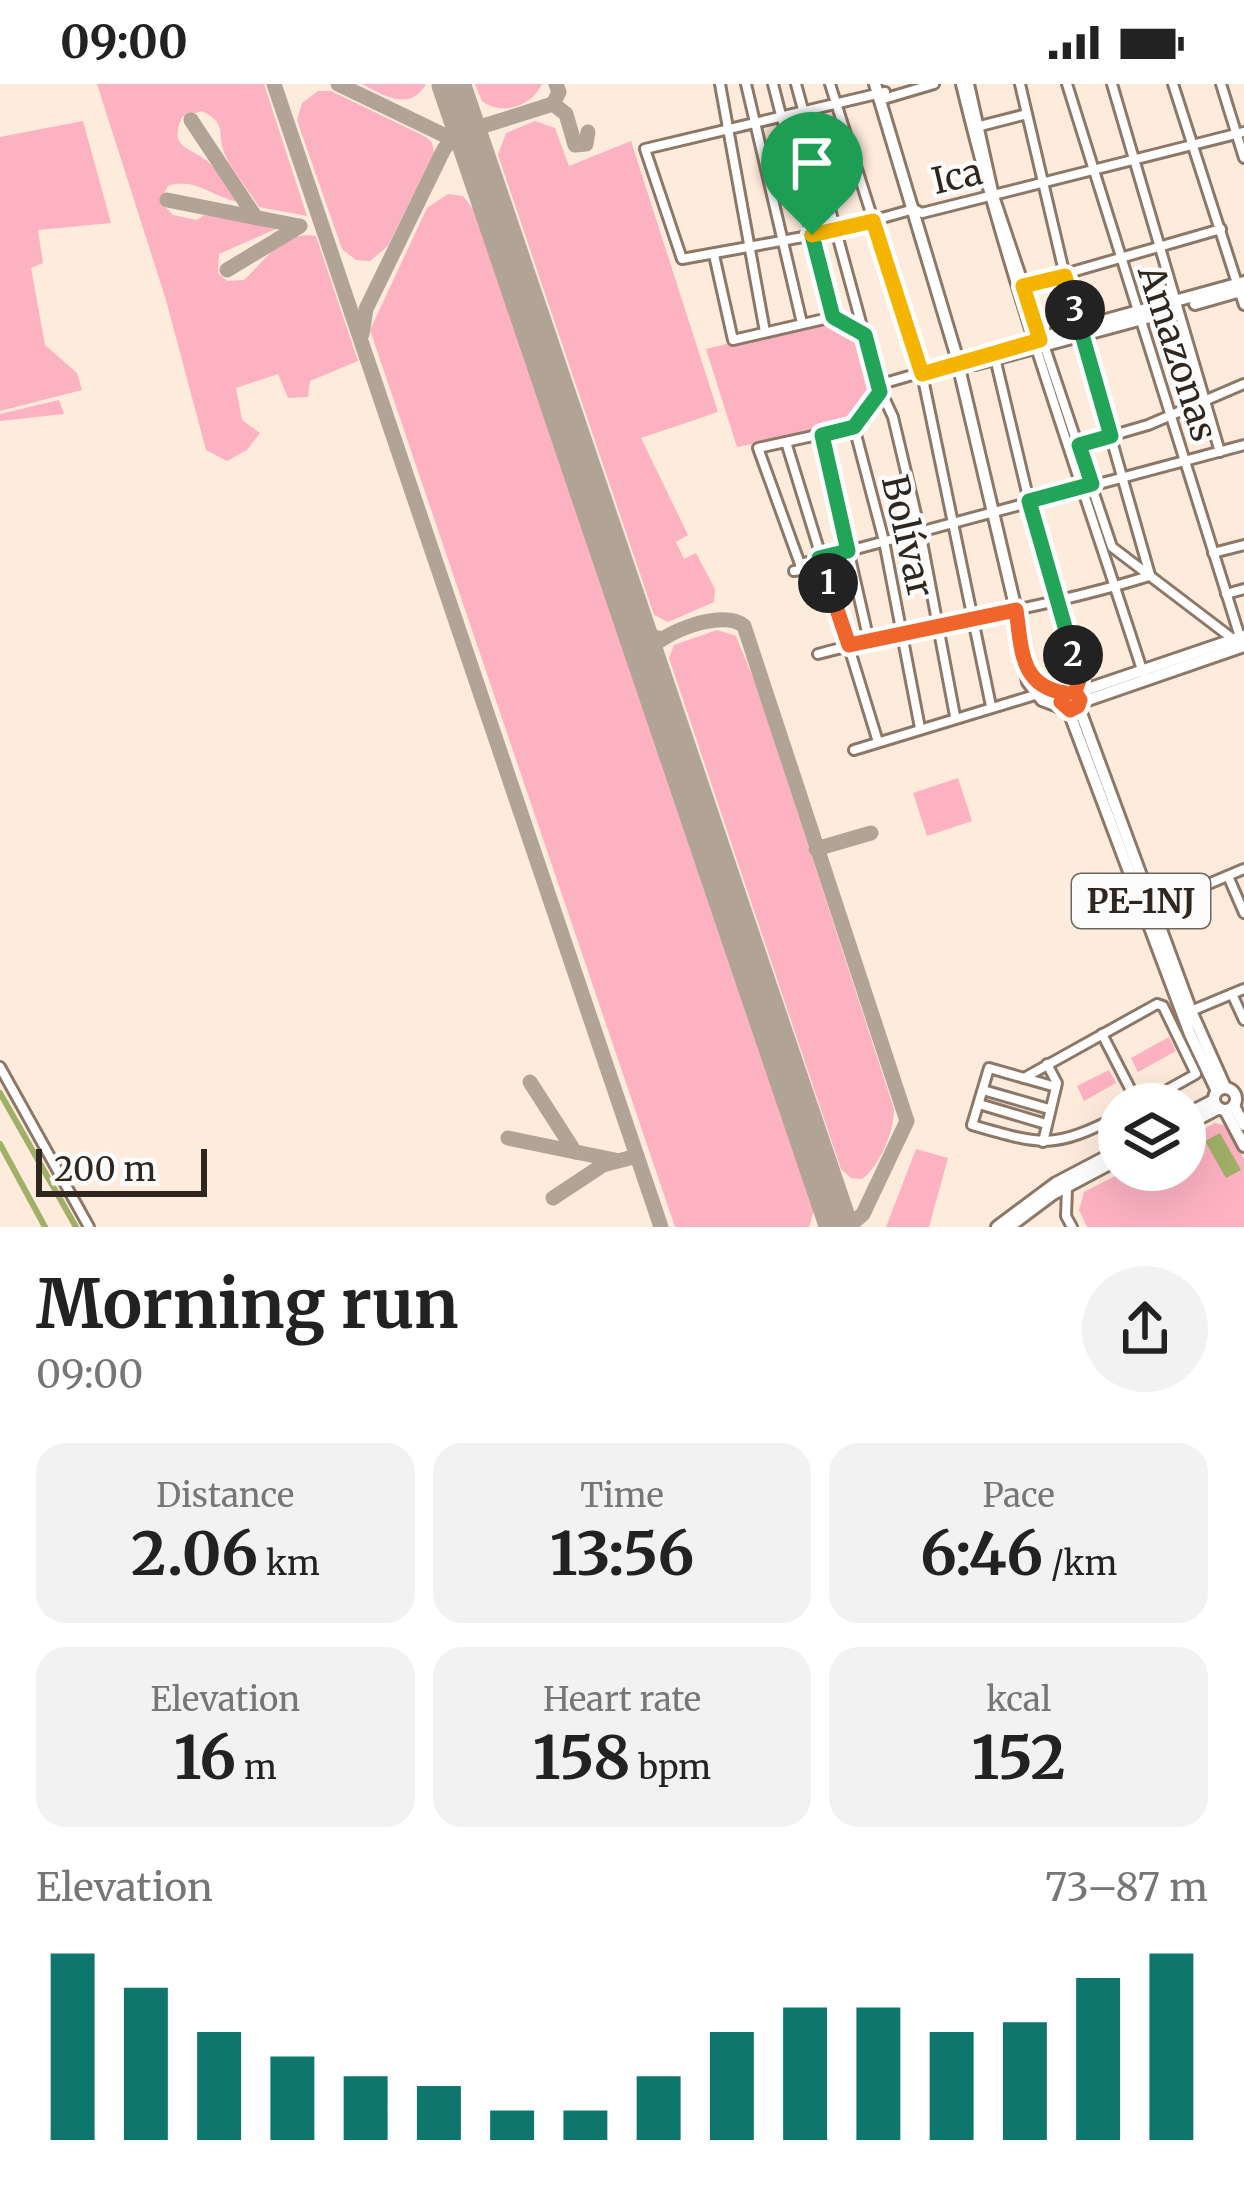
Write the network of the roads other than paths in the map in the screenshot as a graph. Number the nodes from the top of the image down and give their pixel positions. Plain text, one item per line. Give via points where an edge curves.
1 (720, 84) edge
2 (746, 84) edge
3 (773, 84) edge
4 (796, 84) edge
5 (830, 84) edge
6 (934, 84) edge
7 (965, 84) edge
8 (1020, 84) edge
9 (1067, 84) edge
10 (1112, 84) edge
11 (1173, 84) edge
12 (1221, 84) edge
13 (881, 92) edge
14 (836, 104) junction
15 (804, 111) junction
16 (782, 115) junction
17 (1027, 115) junction
18 (754, 122) junction
19 (980, 126) junction
20 (729, 128) junction
21 (1240, 133) edge
22 (1194, 145) junction
23 (1244, 158) edge
24 (1136, 159) junction
25 (1092, 171) junction
26 (1043, 184) junction
27 (991, 196) junction
28 (918, 211) junction
29 (873, 221) junction
30 (1221, 229) junction
31 (836, 231) junction
32 (812, 235) junction
33 (783, 240) junction
34 (748, 246) junction
35 (1162, 247) junction
36 (714, 255) junction
37 (1120, 260) junction
38 (1065, 276) junction
39 (1023, 286) junction
40 (1242, 287) edge
41 (1177, 305) junction
42 (1244, 305) edge
43 (1139, 316) junction
44 (833, 317) junction
45 (802, 323) junction
46 (765, 332) junction
47 (1082, 332) junction
48 (865, 335) junction
49 (1037, 345) junction
50 (994, 356) junction
51 (959, 364) junction
52 (922, 374) junction
53 (1244, 383) edge
54 (879, 388) junction
55 (1205, 401) junction
56 (1171, 416) junction
57 (854, 427) junction
58 (822, 435) junction
59 (1111, 436) junction
60 (787, 442) junction
61 (1079, 445) junction
62 (1244, 445) edge
63 (1220, 452) junction
64 (1184, 462) junction
65 (1120, 476) junction
66 (1088, 485) junction
67 (1029, 501) junction
68 (994, 510) junction
69 (953, 522) junction
70 (920, 531) junction
71 (884, 541) junction
72 (1244, 544) edge
73 (848, 551) junction
74 (1213, 553) junction
75 (819, 558) junction
76 (1150, 576) junction
77 (1116, 586) junction
78 (1244, 589) edge
79 (1226, 594) junction
80 (1059, 601) junction
81 (1016, 610) junction
82 (974, 616) junction
83 (938, 625) junction
84 (902, 633) junction
85 (1240, 640) edge
86 (868, 641) junction
87 (849, 645) junction
88 (818, 654) dead end
89 (1025, 670) junction
90 (1143, 674) junction
91 (1035, 694) junction
92 (1073, 701) junction
93 (991, 706) junction
94 (956, 716) junction
95 (920, 728) junction
96 (878, 742) junction
97 (854, 750) dead end
98 (1099, 775) junction
99 (1244, 868) edge
100 (1228, 875) junction
101 (1154, 907) junction
102 (1244, 913) edge
103 (1244, 989) edge
104 (1232, 994) junction
105 (1191, 1011) junction
106 (1244, 1019) edge
107 (1102, 1034) junction
108 (1190, 1034) junction
109 (1047, 1064) junction
110 (0, 1067) edge
111 (1024, 1078) junction
112 (1129, 1083) edge
113 (1179, 1083) edge
114 (1056, 1087) junction
115 (983, 1090) junction
116 (1229, 1097) edge
117 (979, 1104) junction
118 (1049, 1109) junction
119 (1046, 1124) junction
120 (1244, 1125) edge
121 (1098, 1127) edge
122 (1043, 1143) junction
123 (1244, 1146) edge
124 (1098, 1163) edge
125 (1098, 1170) edge
126 (1067, 1186) junction
127 (1040, 1198) junction
128 (1066, 1216) junction
129 (89, 1227) edge
130 (997, 1227) edge
131 (1009, 1227) edge
132 (1072, 1227) edge

1 - 20 street
2 - 18 street
3 - 16 street
4 - 15 street
5 - 14 street
6 - 13 street
7 - 19 street
7 - 27 street
8 - 17 street
9 - 25 street, Amazonas
10 - 24 street
11 - 22 street
12 - 21 street
13 - 14 street
13 - 28 main road
14 - 15 street
14 - 29 street
15 - 16 street
15 - 31 street
16 - 18 street
16 - 32 street
17 - 19 street
17 - 26 street
18 - 20 street
18 - 33 street
19 - 27 street
20 - 34 street
20 - 36 street, Ica via 645,149 682,260
21 - 22 street, Ica
21 - 23 street
22 - 24 street, Ica
22 - 30 street
24 - 25 street, Ica
24 - 35 street
25 - 26 street, Ica
25 - 37 street, Amazonas
26 - 27 street, Ica
26 - 38 street
27 - 28 street, Ica
27 - 39 street
27 - 49 street
28 - 29 street, Ica
28 - 51 main road
29 - 31 street, Ica
29 - 52 street
30 - 35 street
30 - 40 street
31 - 32 street, Ica
31 - 48 street
32 - 33 street, Ica
32 - 44 street
33 - 34 street, Ica
33 - 45 street
34 - 36 street, Ica
34 - 46 street
35 - 37 street
35 - 41 street
36 - 46 street via 732,340
37 - 38 street
37 - 43 street, Amazonas
38 - 39 street
38 - 47 street
39 - 49 street
40 - 41 main road
40 - 42 street
41 - 43 main road
41 - 55 street
43 - 47 main road
43 - 56 street, Amazonas
44 - 45 street
44 - 48 street
45 - 46 street
47 - 49 main road
47 - 59 street
48 - 54 street
49 - 50 main road
49 - 61 street
49 - 66 street
50 - 51 main road
50 - 67 street
51 - 52 street
51 - 68 main road
52 - 54 street
52 - 69 street
53 - 55 street
54 - 57 street
54 - 70 street via 889,401
55 - 56 street
55 - 63 street
56 - 59 street
56 - 64 street, Amazonas
57 - 58 street
57 - 71 street, Bolívar
58 - 60 street
58 - 73 street
59 - 61 street
59 - 65 street
60 - 75 street
60 - 75 street via 758,448 797,568
61 - 66 street
62 - 63 street
63 - 64 street
64 - 65 street
64 - 74 street, Amazonas
65 - 66 street
65 - 76 street
66 - 67 street
66 - 76 street via 1112,547
66 - 77 street
67 - 68 street
67 - 80 street
68 - 69 street
68 - 81 main road
69 - 70 street
69 - 82 street
70 - 71 street
70 - 83 street
71 - 73 street
71 - 84 street, Bolívar
72 - 74 street
73 - 75 street
73 - 86 street
74 - 79 street, Amazonas
75 - 87 street
76 - 77 street
76 - 85 street
77 - 80 street
77 - 90 street
78 - 79 street
79 - 85 street, Amazonas
80 - 81 street
80 - 92 street via 1079,680
81 - 82 street
81 - 89 main road
82 - 83 street
82 - 93 street
83 - 84 street
83 - 94 street
84 - 86 street
84 - 95 street, Bolívar
85 - 90 main road
86 - 87 street
87 - 88 street
87 - 96 street
89 - 91 main road
89 - 92 main road
90 - 92 main road
91 - 92 main road
91 - 93 street
92 - 98 main road, PE-1NJ
93 - 94 street
94 - 95 street
95 - 96 street
96 - 97 street
98 - 101 main road, PE-1NJ
98 - 108 main road, PE-1NJ
99 - 100 street
100 - 101 street
100 - 102 street
101 - 105 main road, PE-1NJ
103 - 104 street
104 - 105 street
104 - 106 street
105 - 108 main road, PE-1NJ
107 - 108 street via 1157,1004
107 - 109 street
107 - 112 street
108 - 113 street via 1196,1074
108 - 116 main road, PE-1NJ
109 - 111 street
109 - 114 street
110 - 129 street
111 - 114 street
111 - 115 street via 989,1068
114 - 118 street
115 - 117 street
115 - 118 street
116 - 120 main road
116 - 123 main road
117 - 119 street
117 - 122 street via 972,1125
118 - 119 street
119 - 122 street
121 - 122 street
124 - 127 main road
125 - 126 main road
126 - 127 main road
126 - 128 street
127 - 128 street
127 - 130 main road
127 - 131 main road
128 - 132 street

